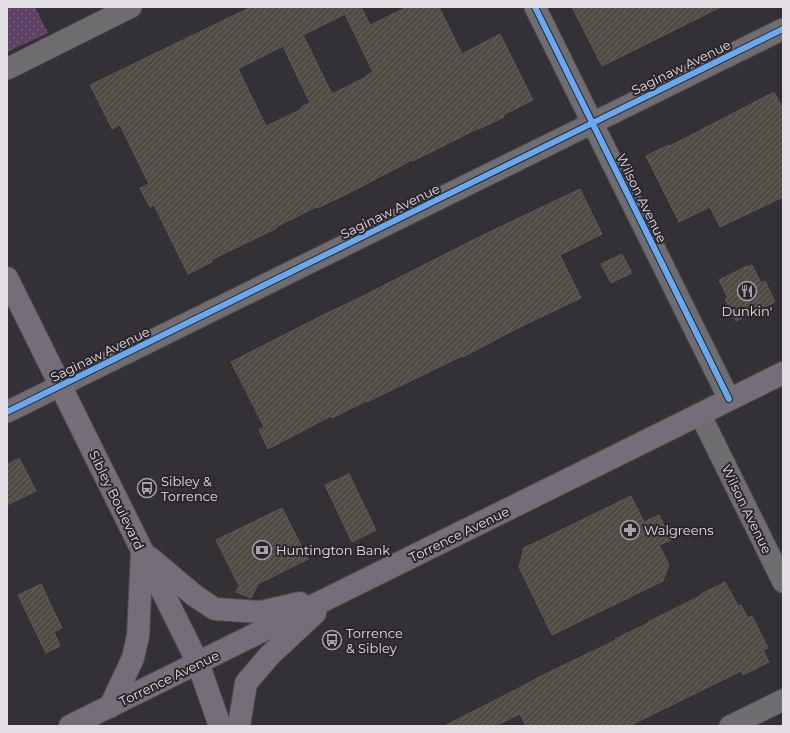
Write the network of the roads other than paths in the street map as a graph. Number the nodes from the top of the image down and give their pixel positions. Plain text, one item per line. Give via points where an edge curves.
1 (131, 7) edge
2 (535, 7) edge
3 (783, 28) edge
4 (7, 68) edge
5 (592, 123) junction
6 (7, 278) edge
7 (783, 373) edge
8 (60, 386) junction
9 (729, 399) junction
10 (7, 412) edge
11 (700, 414) junction
12 (142, 552) junction
13 (783, 582) edge
14 (334, 596) junction
15 (198, 663) junction
16 (783, 700) edge
17 (110, 706) junction
18 (70, 726) edge
19 (220, 726) edge
20 (238, 726) edge
21 (730, 726) edge

1 - 4 street
2 - 5 street, Wilson Avenue
3 - 5 street, Saginaw Avenue
5 - 8 street, Saginaw Avenue
5 - 9 street, Wilson Avenue
6 - 8 main road, Sibley Boulevard
7 - 9 main road, Torrence Avenue
8 - 10 street, Saginaw Avenue
8 - 12 main road, Sibley Boulevard
9 - 11 main road, Torrence Avenue
11 - 13 street, Wilson Avenue
11 - 14 main road, Torrence Avenue
12 - 14 main road via 195,596 215,609 261,612
12 - 15 main road, Sibley Boulevard
12 - 17 main road via 138,636 133,658
14 - 15 main road, Torrence Avenue
14 - 20 main road via 268,656 246,683
15 - 17 main road, Torrence Avenue
15 - 19 main road, Sibley Boulevard
16 - 21 street
17 - 18 main road, Torrence Avenue

